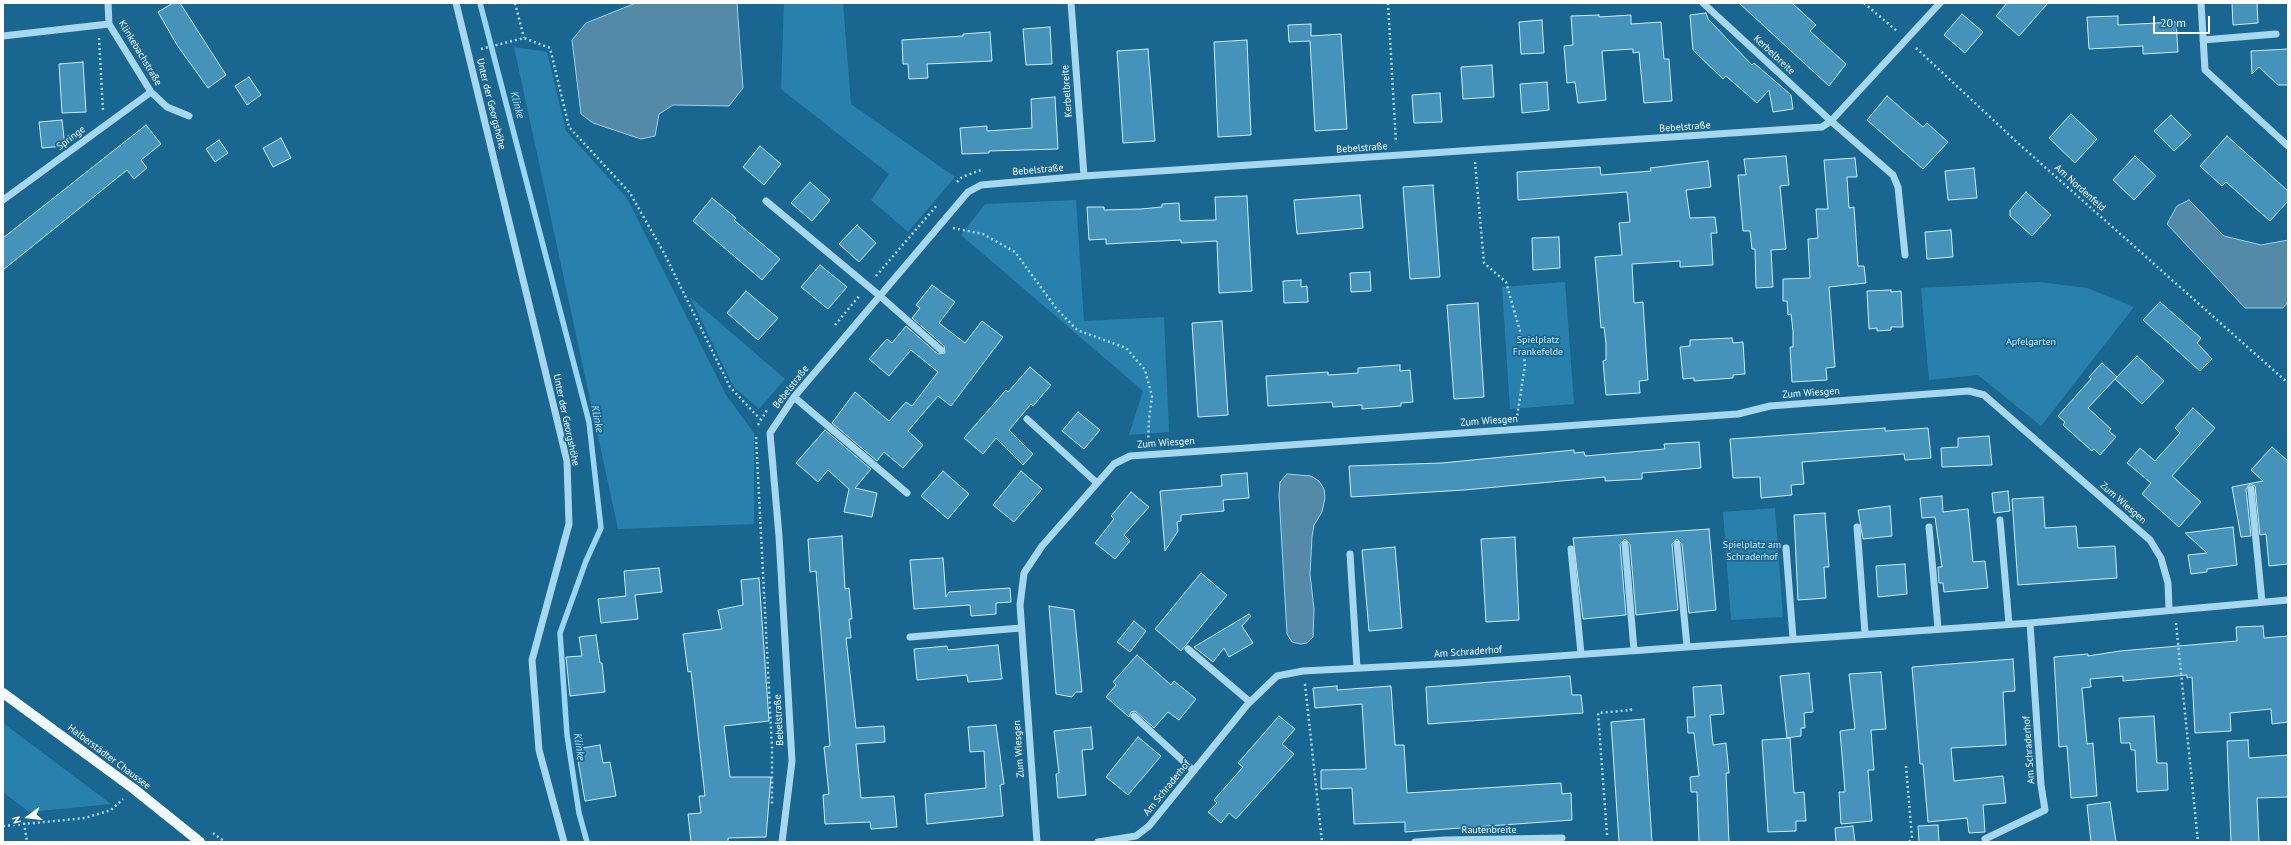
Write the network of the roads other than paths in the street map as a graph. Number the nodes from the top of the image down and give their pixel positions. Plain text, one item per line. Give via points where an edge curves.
1 (108, 3) edge
2 (456, 3) edge
3 (1071, 3) edge
4 (1703, 3) edge
5 (1940, 3) edge
6 (2201, 3) edge
7 (109, 24) junction
8 (2276, 34) dead end
9 (3, 36) edge
10 (2203, 40) junction
11 (151, 92) junction
12 (189, 116) dead end
13 (1831, 121) junction
14 (2288, 146) edge
15 (1084, 176) junction
16 (3, 200) edge
17 (766, 202) dead end
18 (1905, 255) dead end
19 (880, 296) junction
20 (941, 350) dead end
21 (794, 397) junction
22 (1027, 419) dead end
23 (1097, 483) junction
24 (2251, 490) dead end
25 (907, 493) dead end
26 (2000, 520) dead end
27 (1857, 527) dead end
28 (1929, 527) dead end
29 (1625, 544) dead end
30 (1677, 544) dead end
31 (1786, 548) dead end
32 (1571, 549) dead end
33 (1350, 554) dead end
34 (2288, 600) edge
35 (2262, 602) junction
36 (2172, 609) junction
37 (2030, 623) junction
38 (2008, 624) junction
39 (1021, 628) junction
40 (1938, 628) junction
41 (1865, 633) junction
42 (910, 637) dead end
43 (1793, 638) junction
44 (1687, 646) junction
45 (1188, 649) dead end
46 (1634, 650) junction
47 (1581, 654) junction
48 (1357, 668) junction
49 (3, 693) edge
50 (1250, 702) junction
51 (1134, 716) dead end
52 (1194, 770) junction
53 (1562, 838) dead end
54 (1985, 839) dead end
55 (200, 842) edge
56 (564, 842) edge
57 (782, 842) edge
58 (1037, 842) edge
59 (1098, 842) edge
60 (1415, 842) edge

1 - 7 street, Klinkebachstraße
2 - 56 street, Unter der Georgshöhe via 567,461 570,524 532,660 539,750
3 - 15 street, Kerbelbreite
4 - 13 street, Kerbelbreite
5 - 13 street, Bebelstraße
6 - 10 street
7 - 9 street
7 - 11 street, Klinkebachstraße
8 - 10 street
10 - 14 street via 2205,70
11 - 12 street, Klinkebachstraße via 167,107
11 - 16 street, Springe
13 - 15 street, Bebelstraße via 1815,128
13 - 18 street via 1893,175 1898,187
15 - 19 street, Bebelstraße via 982,185 968,192
17 - 19 street
19 - 20 street
19 - 21 street, Bebelstraße
21 - 25 street
21 - 57 street, Bebelstraße via 770,433 779,536 792,761
22 - 23 street
23 - 36 street, Zum Wiesgen via 1114,464 1130,456 1148,454 1738,414 1770,406 1969,392 1984,395 2150,540 2161,558
23 - 39 street, Zum Wiesgen via 1042,546 1024,573 1020,605
24 - 35 street
26 - 38 street
27 - 41 street
28 - 40 street
29 - 46 street
30 - 44 street
31 - 43 street
32 - 47 street
33 - 48 street
34 - 35 street, Am Schraderhof
35 - 36 street, Am Schraderhof
36 - 37 street, Am Schraderhof
37 - 38 street, Am Schraderhof
37 - 54 street, Am Schraderhof via 2045,810
38 - 40 street, Am Schraderhof
39 - 42 street
39 - 58 street, Zum Wiesgen
40 - 41 street, Am Schraderhof
41 - 43 street, Am Schraderhof
43 - 44 street, Am Schraderhof
44 - 46 street, Am Schraderhof
45 - 50 street
46 - 47 street, Am Schraderhof
47 - 48 street, Am Schraderhof
48 - 50 street, Am Schraderhof via 1303,671 1277,676
49 - 55 main road, Halberstädter Chaussee via 134,789
50 - 52 street, Am Schraderhof
51 - 52 street
52 - 59 street, Am Schraderhof via 1149,826 1136,836
53 - 60 street, Rautenbreite

